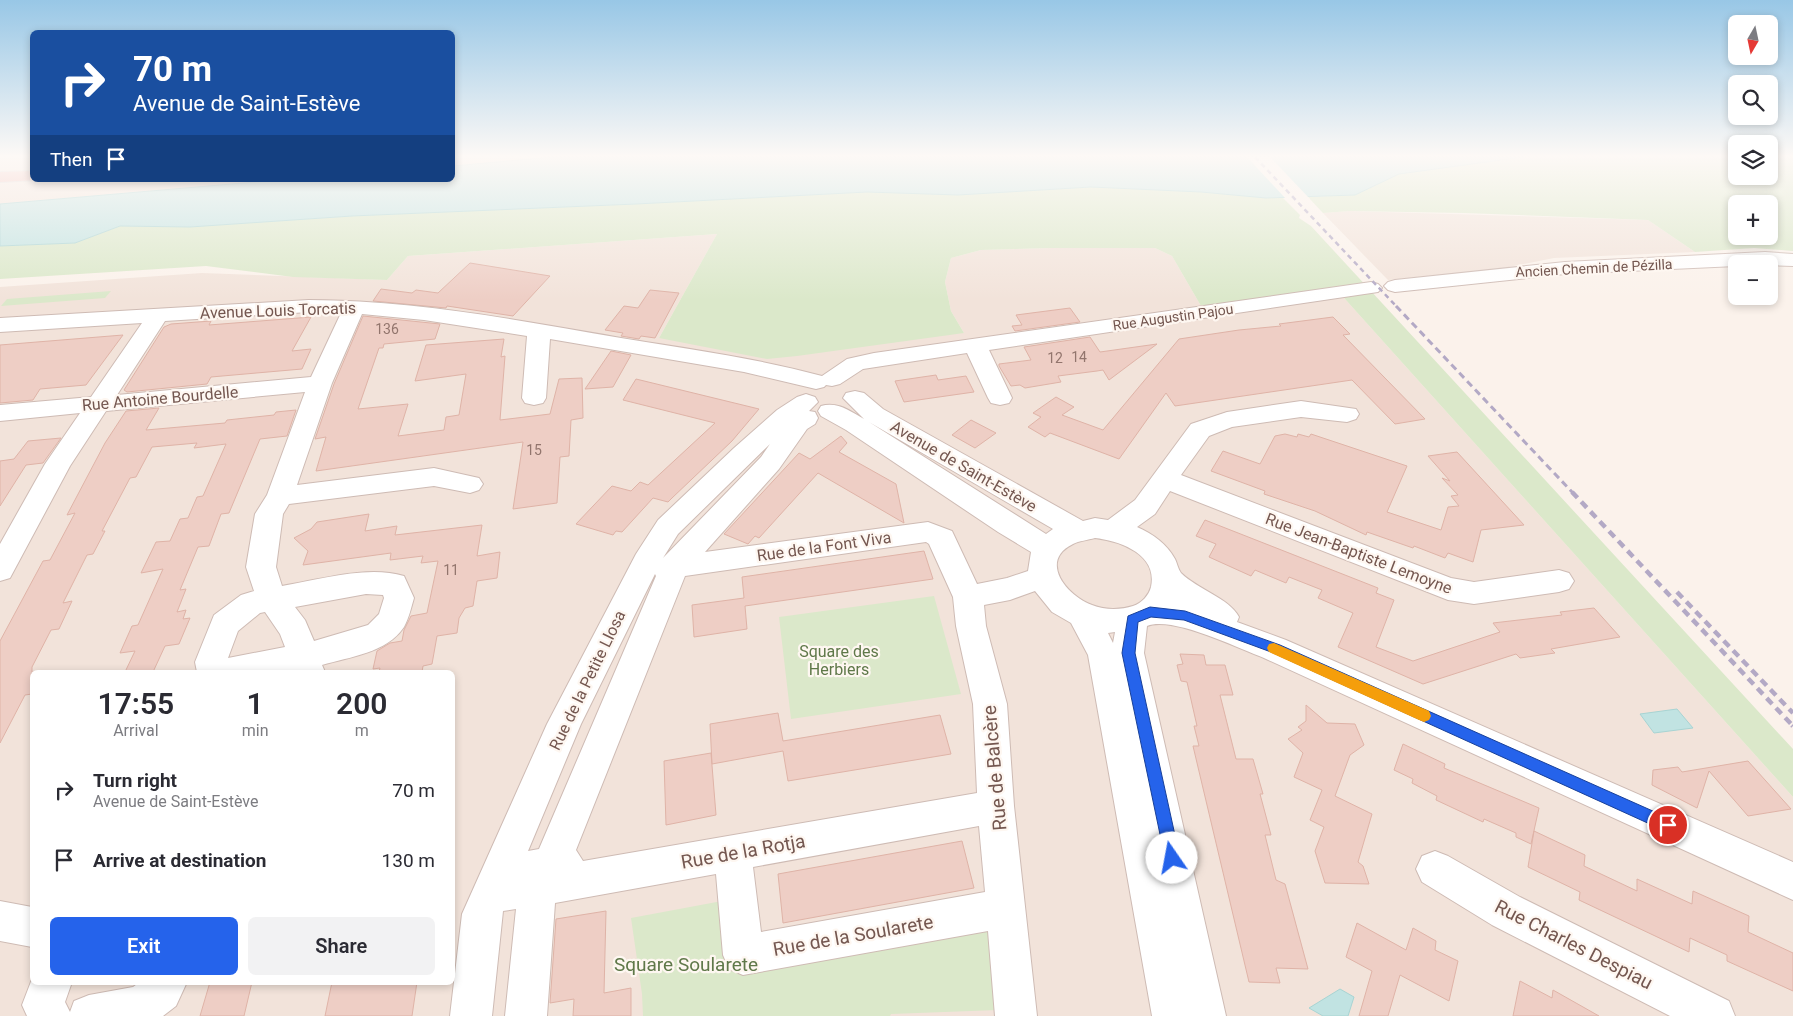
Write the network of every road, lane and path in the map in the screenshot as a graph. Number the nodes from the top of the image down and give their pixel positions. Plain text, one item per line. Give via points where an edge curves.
1 (1793, 260) edge
2 (1394, 286) dead end
3 (1371, 288) dead end
4 (356, 306) junction
5 (158, 315) junction
6 (0, 325) edge
7 (539, 331) junction
8 (975, 345) junction
9 (874, 360) junction
10 (320, 383) junction
11 (855, 394) junction
12 (818, 396) junction
13 (534, 398) dead end
14 (1000, 398) dead end
15 (99, 404) junction
16 (0, 413) edge
17 (1347, 414) dead end
18 (1165, 479) junction
19 (470, 484) dead end
20 (280, 496) junction
21 (1146, 507) junction
22 (1077, 530) junction
23 (1114, 530) junction
24 (1149, 546) junction
25 (1044, 562) junction
26 (674, 567) junction
27 (0, 570) edge
28 (642, 570) junction
29 (1168, 578) junction
30 (1559, 581) dead end
31 (968, 597) junction
32 (272, 599) junction
33 (1082, 615) junction
34 (1141, 615) junction
35 (1275, 649) junction
36 (305, 665) edge
37 (212, 670) edge
38 (249, 670) edge
39 (996, 797) junction
40 (733, 853) junction
41 (1435, 869) dead end
42 (546, 876) junction
43 (1793, 882) edge
44 (494, 884) junction
45 (1006, 908) junction
46 (0, 921) edge
47 (30, 927) edge
48 (51, 985) edge
49 (166, 985) edge
50 (50, 1016) edge
51 (89, 1016) edge
52 (471, 1016) edge
53 (526, 1016) edge
54 (1016, 1016) edge
55 (1173, 1016) edge
56 (1205, 1016) edge
57 (1714, 1016) edge

1 - 2 street, Ancien Chemin de Pézilla via 1757,258 1565,268
3 - 8 street, Rue Augustin Pajou
4 - 5 street, Avenue Louis Torcatis
4 - 7 street, Avenue Louis Torcatis
4 - 10 street
5 - 6 street, Avenue Louis Torcatis
5 - 15 street
7 - 12 street, Avenue Louis Torcatis via 672,353
7 - 13 street
8 - 9 street, Rue Augustin Pajou
8 - 14 street
9 - 11 street
9 - 12 street, Rue Augustin Pajou via 854,364
10 - 15 street, Rue Antoine Bourdelle
10 - 20 street
11 - 12 street via 846,407
11 - 22 street, Avenue de Saint-Estève via 874,414
12 - 25 street, Avenue de Saint-Estève via 1008,525
12 - 26 street, Rue de la Petite Llosa via 770,463
12 - 28 street, Rue de la Petite Llosa via 786,416 668,527
15 - 16 street, Rue Antoine Bourdelle
15 - 27 street via 58,464
17 - 18 street via 1301,409 1227,420 1200,430
18 - 21 street
18 - 30 street, Rue Jean-Baptiste Lemoyne via 1448,589 1474,593
19 - 20 street via 434,478
20 - 32 street via 269,514 261,567
21 - 23 street
21 - 24 street
22 - 23 street
22 - 25 street via 1060,536
23 - 24 street
24 - 29 street via 1159,556
25 - 31 street via 1010,589
25 - 33 street via 1050,592 1063,605
26 - 28 street, Rue de la Font Viva
26 - 31 street, Rue de la Font Viva via 928,532 942,538
26 - 42 street, Rue de la Petite Llosa
28 - 44 street, Rue de la Petite Llosa via 587,676
29 - 34 street via 1167,591 1161,602
29 - 35 street via 1193,598
31 - 39 street, Rue de Balcère via 971,626 990,704
32 - 36 street via 294,629
32 - 36 street via 366,583 393,584 399,598 392,620 379,634
32 - 37 street via 252,602 225,624 211,662
33 - 34 street via 1116,621
33 - 55 street via 1104,654
34 - 35 street via 1185,616
34 - 56 street via 1128,653
35 - 43 street
36 - 38 street
39 - 40 street, Rue de la Rotja
39 - 42 street, Rue de la Rotja
39 - 45 street, Rue de Balcère
40 - 42 street, Rue de la Rotja
40 - 45 street, Rue de la Soularete via 743,955
41 - 57 street, Rue Charles Despiau via 1506,911
42 - 44 street, Rue de la Rotja
42 - 53 street, Rue de la Petite Llosa via 536,902
44 - 52 street, Rue de la Petite Llosa via 482,914
45 - 54 street, Rue de Balcère
46 - 47 street
48 - 50 street via 44,1005
49 - 51 street via 163,992 146,1004

